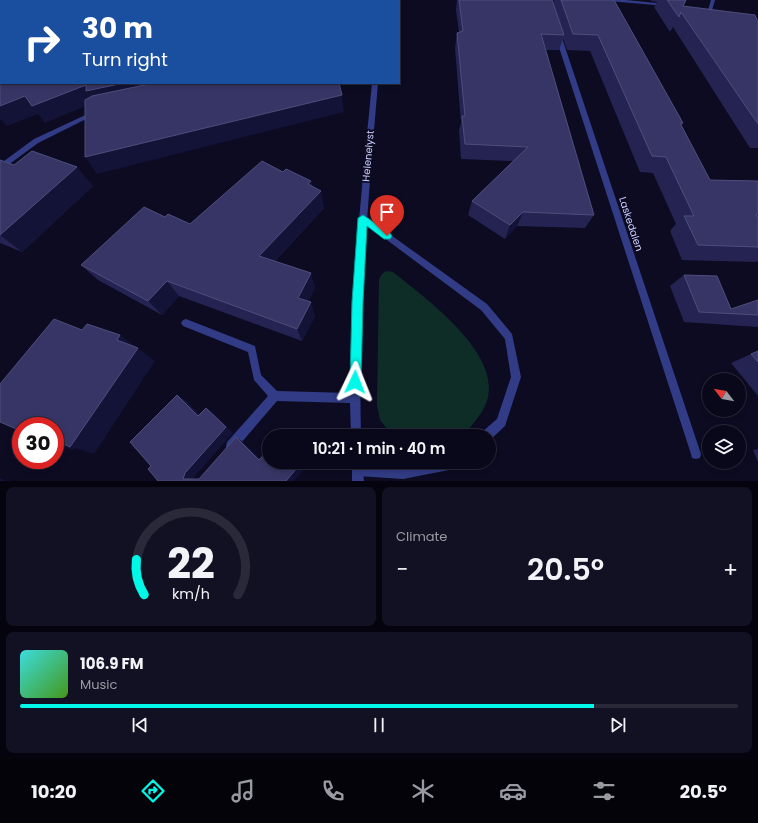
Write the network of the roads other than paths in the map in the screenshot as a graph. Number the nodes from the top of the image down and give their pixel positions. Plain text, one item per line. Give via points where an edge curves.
1 (609, 0) edge
2 (713, 0) edge
3 (672, 6) edge
4 (702, 9) edge
5 (710, 10) junction
6 (717, 11) edge
7 (556, 30) edge
8 (374, 84) edge
9 (101, 110) edge
10 (0, 168) edge
11 (363, 218) junction
12 (186, 323) dead end
13 (275, 396) junction
14 (355, 398) junction
15 (356, 429) edge
16 (494, 429) edge
17 (225, 452) edge
18 (696, 454) dead end
19 (422, 469) edge
20 (358, 471) edge

1 - 3 street
2 - 5 street
4 - 5 street
5 - 6 street
7 - 18 street, Laskedalen
8 - 11 street, Helenelyst
9 - 10 street via 36,141
11 - 14 street, Helenelyst
11 - 16 street via 484,307 509,337 516,377 502,422
12 - 13 street via 252,349 257,377
13 - 14 street
13 - 17 street
14 - 15 street, Helenelyst
19 - 20 street via 403,472

